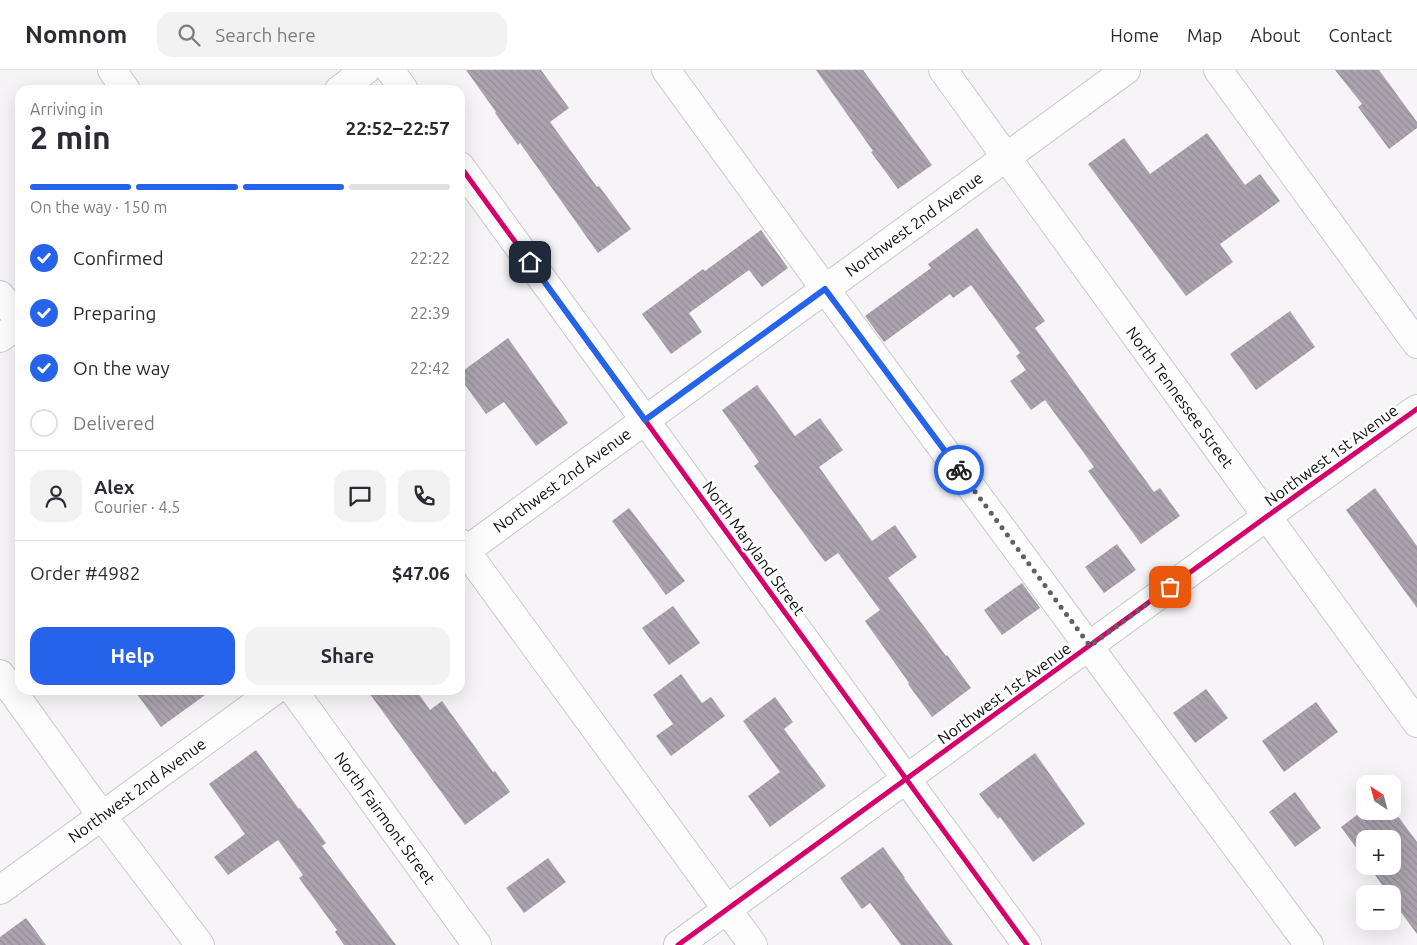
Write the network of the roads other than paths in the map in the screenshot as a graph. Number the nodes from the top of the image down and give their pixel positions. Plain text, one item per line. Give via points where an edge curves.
1 (112, 70) edge
2 (366, 70) edge
3 (390, 70) edge
4 (666, 70) edge
5 (943, 70) edge
6 (1126, 70) edge
7 (1218, 70) edge
8 (122, 85) edge
9 (346, 85) edge
10 (400, 85) edge
11 (1007, 157) junction
12 (465, 173) edge
13 (825, 289) junction
14 (0, 295) edge
15 (15, 316) edge
16 (15, 327) edge
17 (0, 338) edge
18 (1417, 344) edge
19 (1417, 409) edge
20 (645, 420) junction
21 (1266, 516) junction
22 (465, 548) edge
23 (465, 554) edge
24 (1090, 646) junction
25 (0, 674) edge
26 (15, 695) edge
27 (15, 695) edge
28 (268, 695) edge
29 (297, 695) edge
30 (1417, 723) edge
31 (906, 780) junction
32 (102, 816) junction
33 (0, 890) edge
34 (727, 910) junction
35 (200, 945) edge
36 (477, 945) edge
37 (678, 945) edge
38 (753, 945) edge
39 (1027, 945) edge
40 (1309, 945) edge

1 - 8 street
2 - 9 street
3 - 10 street
4 - 13 street
5 - 11 street, North Tennessee Street
6 - 11 street, Northwest 2nd Avenue
7 - 18 street
11 - 13 street, Northwest 2nd Avenue
11 - 21 street, North Tennessee Street
12 - 20 street, North Maryland Street
13 - 20 street, Northwest 2nd Avenue
13 - 24 street
14 - 15 street
16 - 17 street
19 - 21 street, Northwest 1st Avenue
20 - 22 street, Northwest 2nd Avenue
20 - 31 street, North Maryland Street
21 - 24 street, Northwest 1st Avenue
21 - 30 street, North Tennessee Street
23 - 34 street
24 - 31 street, Northwest 1st Avenue
24 - 40 street
25 - 27 street
26 - 32 street
28 - 32 street, Northwest 2nd Avenue
29 - 36 street, North Fairmont Street
31 - 34 street, Northwest 1st Avenue
31 - 39 street, North Maryland Street
32 - 33 street, Northwest 2nd Avenue
32 - 35 street
34 - 37 street, Northwest 1st Avenue
34 - 38 street

